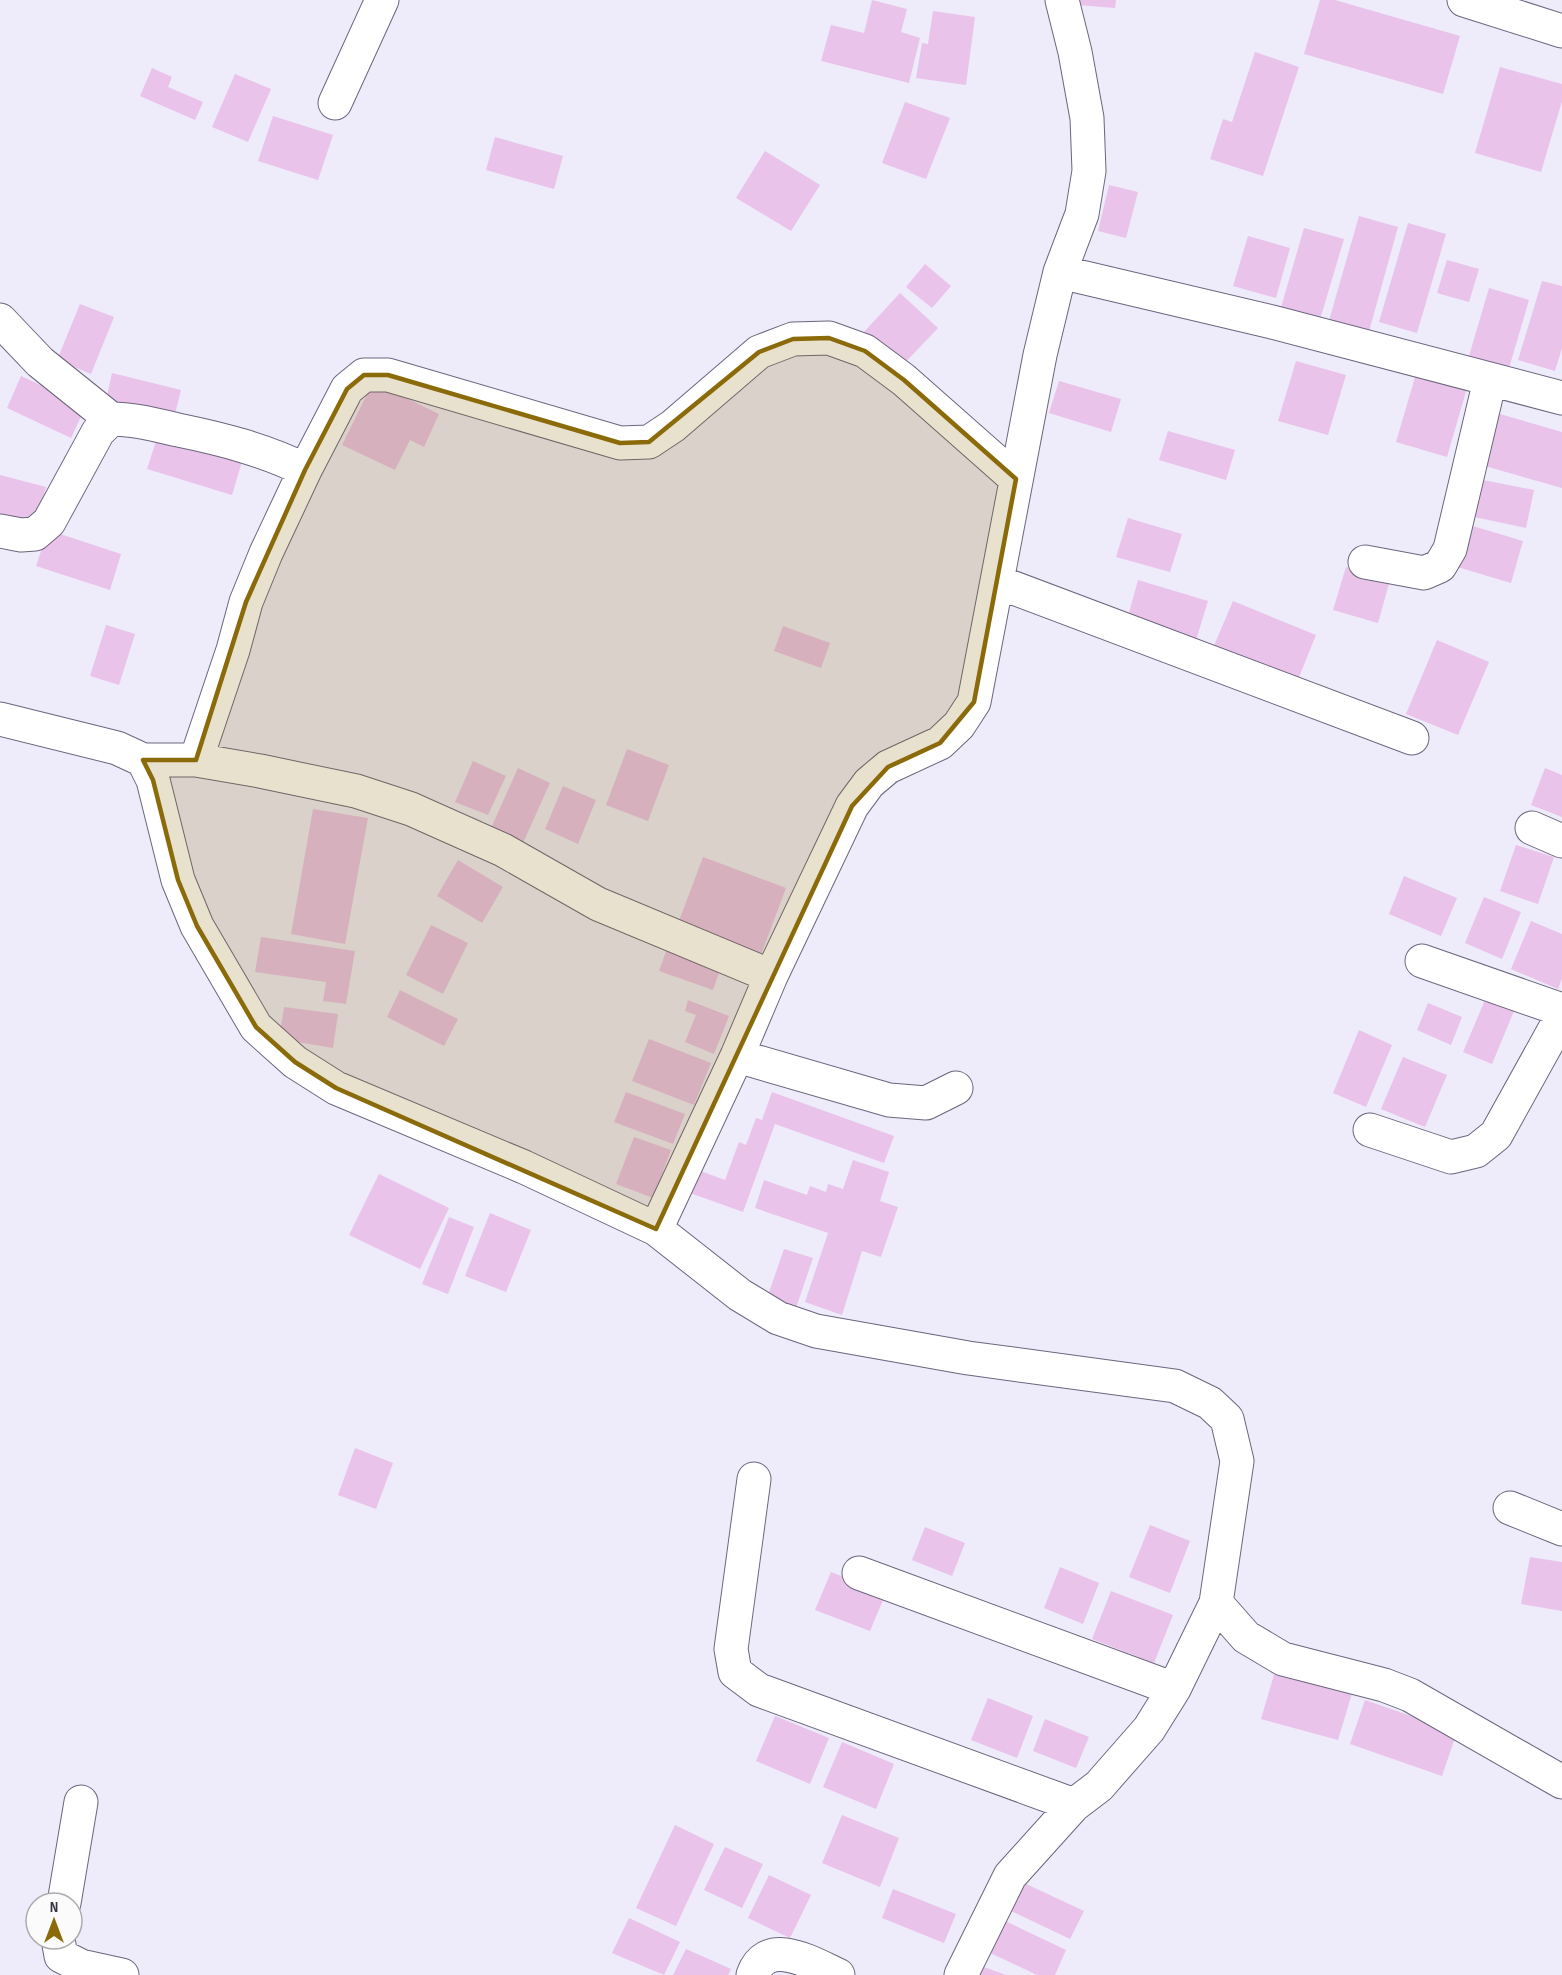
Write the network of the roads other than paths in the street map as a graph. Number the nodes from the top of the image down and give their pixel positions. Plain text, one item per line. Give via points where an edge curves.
1 (382, 0) edge
2 (1062, 0) edge
3 (1464, 0) edge
4 (1562, 31) edge
5 (335, 103) dead end
6 (1060, 272) junction
7 (0, 320) edge
8 (1490, 380) junction
9 (1562, 398) edge
10 (111, 419) junction
11 (305, 470) junction
12 (1016, 479) junction
13 (0, 531) edge
14 (1365, 562) dead end
15 (998, 582) junction
16 (0, 719) edge
17 (1412, 738) dead end
18 (143, 760) junction
19 (196, 760) junction
20 (1532, 828) dead end
21 (1562, 840) edge
22 (1422, 961) dead end
23 (771, 976) junction
24 (1562, 1010) edge
25 (1562, 1016) edge
26 (737, 1056) junction
27 (956, 1089) dead end
28 (1370, 1130) dead end
29 (657, 1229) junction
30 (754, 1479) dead end
31 (1510, 1508) dead end
32 (1562, 1529) edge
33 (859, 1573) dead end
34 (1216, 1603) junction
35 (1174, 1689) junction
36 (1562, 1782) edge
37 (81, 1802) dead end
38 (1074, 1804) junction
39 (66, 1891) edge
40 (59, 1951) edge
41 (122, 1975) edge
42 (753, 1975) edge
43 (838, 1975) edge
44 (961, 1975) edge

1 - 5 street
2 - 6 street via 1087,118 1089,171 1082,214
3 - 4 street
6 - 8 street via 1272,322
6 - 12 street
7 - 10 street via 40,362
8 - 9 street
8 - 14 street via 1450,549 1440,566 1424,573
10 - 11 street via 129,419 201,435 274,455
10 - 13 street via 98,432 50,522 35,534
11 - 12 street via 348,389 364,375 388,375 620,443 649,442 759,352 793,339 830,338 865,351 904,380
11 - 19 street via 246,602
12 - 15 street
15 - 17 street
15 - 23 street via 974,702 959,725 940,743 888,767 868,783 852,806
16 - 18 street via 117,748
18 - 19 street
18 - 29 street via 153,780 178,880 197,926 256,1027 295,1062 336,1088 524,1167
19 - 23 street via 356,791 411,809 503,850 598,904
20 - 21 street
22 - 24 street
23 - 26 street
25 - 28 street via 1496,1135 1476,1151 1451,1157
26 - 27 street via 890,1100 926,1103
26 - 29 street
29 - 34 street via 740,1295 778,1318 816,1331 968,1358 1175,1386 1209,1403 1227,1419 1237,1461
30 - 38 street via 731,1649 735,1672 759,1689
31 - 32 street
33 - 35 street
34 - 35 street
34 - 36 street via 1246,1637 1283,1659 1410,1695
35 - 38 street via 1135,1746 1099,1786
37 - 39 street
38 - 44 street via 1010,1876
40 - 41 street via 60,1956 81,1966
42 - 43 street via 767,1956 790,1954

